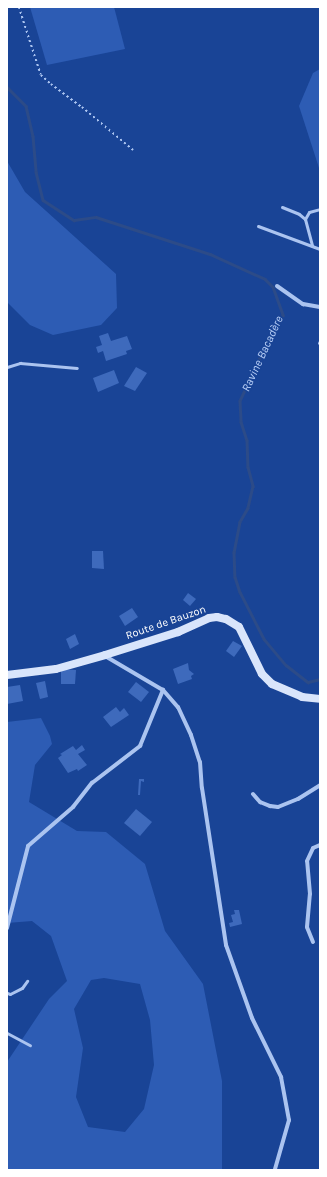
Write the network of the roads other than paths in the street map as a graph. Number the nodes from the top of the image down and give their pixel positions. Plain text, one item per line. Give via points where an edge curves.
1 (282, 207) dead end
2 (320, 209) edge
3 (306, 219) junction
4 (258, 226) dead end
5 (312, 246) junction
6 (320, 249) edge
7 (277, 286) dead end
8 (320, 307) edge
9 (7, 367) edge
10 (77, 368) dead end
11 (105, 655) junction
12 (7, 675) edge
13 (163, 690) junction
14 (320, 699) edge
15 (320, 785) edge
16 (253, 794) dead end
17 (320, 845) edge
18 (7, 928) edge
19 (313, 942) dead end
20 (27, 981) dead end
21 (7, 993) edge
22 (7, 1033) edge
23 (30, 1045) dead end
24 (275, 1168) dead end

1 - 3 lane
2 - 3 lane via 309,212
3 - 5 lane
4 - 5 lane
5 - 6 lane
7 - 8 street via 303,304
9 - 10 lane via 20,363
11 - 12 street, Route de Bauzon via 56,668
11 - 13 street
11 - 14 street, Route de Bauzon via 178,632 209,618 226,619 239,627 256,665 266,679 290,693
13 - 18 street via 140,746 92,783 73,807 28,846
13 - 24 street via 178,707 200,762 226,945 252,1018 281,1077 289,1120
15 - 16 street via 298,800 278,808 260,802
17 - 19 street via 313,848 307,861 310,894 307,927
20 - 21 lane via 22,988
22 - 23 lane

